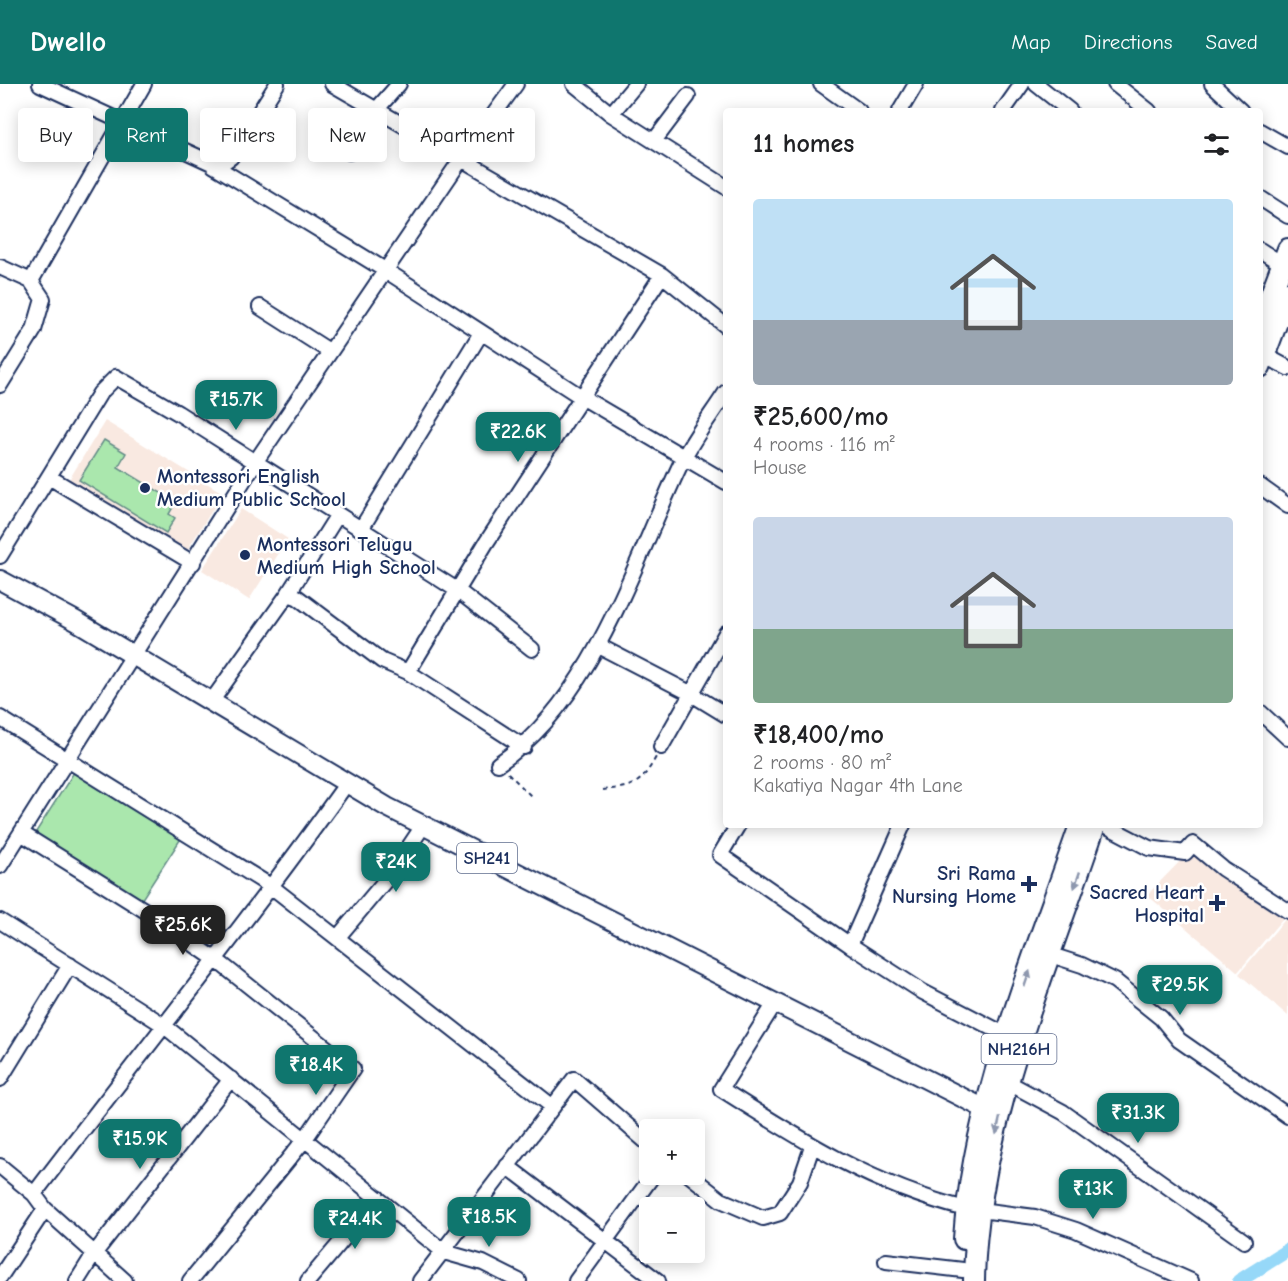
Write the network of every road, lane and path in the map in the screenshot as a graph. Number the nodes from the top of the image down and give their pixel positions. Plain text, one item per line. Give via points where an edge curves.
1 (40, 84) edge
2 (144, 84) edge
3 (277, 84) edge
4 (332, 84) edge
5 (399, 84) edge
6 (516, 84) edge
7 (574, 84) edge
8 (636, 84) edge
9 (821, 84) edge
10 (916, 84) edge
11 (1022, 84) edge
12 (1036, 84) edge
13 (1115, 84) edge
14 (1212, 84) edge
15 (688, 96) dead end
16 (131, 108) edge
17 (375, 108) edge
18 (378, 108) edge
19 (498, 108) edge
20 (855, 108) edge
21 (902, 108) edge
22 (1005, 108) edge
23 (1066, 108) edge
24 (1145, 108) edge
25 (1238, 108) edge
26 (611, 114) junction
27 (105, 115) edge
28 (1263, 133) edge
29 (654, 141) junction
30 (1288, 147) edge
31 (188, 153) edge
32 (105, 154) edge
33 (459, 162) edge
34 (469, 162) edge
35 (213, 165) junction
36 (723, 185) edge
37 (1263, 200) edge
38 (1288, 216) edge
39 (1263, 251) edge
40 (1286, 261) edge
41 (0, 267) edge
42 (385, 270) junction
43 (662, 274) junction
44 (31, 281) junction
45 (1288, 293) edge
46 (260, 307) dead end
47 (1263, 316) edge
48 (723, 324) edge
49 (482, 333) junction
50 (329, 351) junction
51 (1263, 358) edge
52 (1263, 361) edge
53 (1288, 368) edge
54 (0, 385) edge
55 (580, 396) junction
56 (723, 397) edge
57 (683, 458) junction
58 (254, 464) junction
59 (49, 477) junction
60 (723, 480) edge
61 (1263, 488) edge
62 (1288, 506) edge
63 (337, 516) junction
64 (361, 529) junction
65 (0, 556) edge
66 (193, 563) junction
67 (0, 580) edge
68 (457, 590) junction
69 (288, 594) junction
70 (723, 638) edge
71 (599, 646) junction
72 (532, 649) dead end
73 (131, 655) junction
74 (408, 672) junction
75 (690, 693) junction
76 (211, 702) junction
77 (723, 713) edge
78 (1263, 715) edge
79 (0, 718) edge
80 (1288, 738) edge
81 (524, 747) junction
82 (660, 747) joint
83 (69, 759) junction
84 (498, 764) joint
85 (347, 783) junction
86 (602, 790) dead end
87 (531, 796) dead end
88 (423, 826) junction
89 (736, 828) edge
90 (902, 828) edge
91 (1079, 828) edge
92 (1094, 828) edge
93 (1111, 828) edge
94 (21, 833) junction
95 (0, 866) edge
96 (273, 887) junction
97 (1288, 911) edge
98 (0, 921) edge
99 (338, 938) junction
100 (850, 945) junction
101 (1051, 955) junction
102 (215, 959) junction
103 (70, 965) junction
104 (775, 1003) junction
105 (162, 1024) junction
106 (1008, 1036) junction
107 (0, 1079) edge
108 (231, 1079) junction
109 (1010, 1083) junction
110 (553, 1107) junction
111 (987, 1110) junction
112 (1288, 1116) edge
113 (639, 1135) edge
114 (305, 1139) junction
115 (812, 1147) junction
116 (0, 1166) edge
117 (507, 1166) junction
118 (646, 1185) edge
119 (702, 1185) edge
120 (34, 1194) junction
121 (378, 1198) junction
122 (45, 1209) junction
123 (973, 1210) junction
124 (606, 1241) junction
125 (1244, 1241) dead end
126 (444, 1252) junction
127 (94, 1254) junction
128 (886, 1261) dead end
129 (0, 1277) edge
130 (967, 1277) edge
131 (77, 1281) edge
132 (125, 1281) edge
133 (190, 1281) edge
134 (308, 1281) edge
135 (420, 1281) edge
136 (519, 1281) edge
137 (576, 1281) edge
138 (658, 1281) edge
139 (1191, 1281) edge

1 - 27 street
2 - 16 street
3 - 35 street via 231,158
4 - 17 street
5 - 18 street
6 - 19 street
7 - 26 street
8 - 26 street
9 - 20 street
10 - 21 street
11 - 22 street
12 - 23 street
13 - 24 street
14 - 25 street
15 - 29 street
26 - 29 street
28 - 30 street
29 - 36 street
31 - 35 street
32 - 44 street
33 - 42 street
34 - 43 street
35 - 42 street
37 - 38 street
39 - 40 street
40 - 47 highway
41 - 44 street
42 - 49 street
42 - 50 street
43 - 48 street
43 - 55 street
44 - 54 street via 43,298 42,307 34,330
45 - 51 highway
46 - 50 street
49 - 55 street
49 - 64 street
50 - 58 street
52 - 53 street
55 - 57 street
55 - 68 street
56 - 57 street
57 - 60 street
57 - 71 street
58 - 59 street via 116,377 100,393
58 - 63 street
58 - 66 street
59 - 65 street
59 - 66 street
61 - 62 street
63 - 64 street
63 - 69 street
64 - 68 street
66 - 73 street
67 - 73 main road, SH241
68 - 72 street
68 - 74 street
69 - 74 street via 382,661
69 - 76 street
70 - 75 street
71 - 75 street
71 - 81 street
73 - 76 main road, SH241
73 - 83 street
74 - 81 street
75 - 77 street
75 - 82 street
76 - 85 main road, SH241
78 - 80 street
79 - 83 street
81 - 84 street
82 - 86 path via 647,772 633,786
83 - 94 street
83 - 96 street
84 - 87 path
85 - 88 main road, SH241
85 - 96 street
88 - 99 street via 390,875
88 - 104 main road, SH241
89 - 100 street via 720,855
90 - 100 street
106 -> 91 highway, NH216H
92 -> 101 highway, NH216H
93 - 97 street via 1149,848 1185,853 1193,843 1223,869
94 - 95 street
94 - 102 street via 149,912
96 - 99 street
96 - 102 street
98 - 103 street
99 - 110 street
100 - 106 street via 923,992
101 - 109 highway, NH216H
101 - 112 street via 1115,981 1161,1018 1179,1040
102 - 105 street
102 - 114 street via 353,1070
103 - 105 street
103 - 107 street
104 - 111 main road, SH241
104 - 115 street via 721,1089
105 - 108 street
105 - 120 street
106 - 111 highway, NH216H
108 - 114 street
108 - 127 street
109 -> 123 highway, NH216H
109 - 125 street via 1063,1112
110 - 113 street via 574,1079
110 - 117 street
111 - 123 highway, NH216H
114 - 121 street
114 - 133 street
115 - 119 street via 800,1182 780,1213 763,1218 721,1200
115 - 123 street via 881,1182 926,1199
116 - 120 street
117 - 124 street
117 - 126 street
118 - 124 street
120 - 122 street
121 - 126 street
121 - 134 street
122 - 127 street
122 - 129 street
123 - 130 highway, NH216H
123 - 139 street via 1035,1217 1076,1230
124 - 137 street
124 - 138 street
126 - 135 street
126 - 136 street via 483,1263
127 - 131 street
127 - 132 street
128 - 130 street

